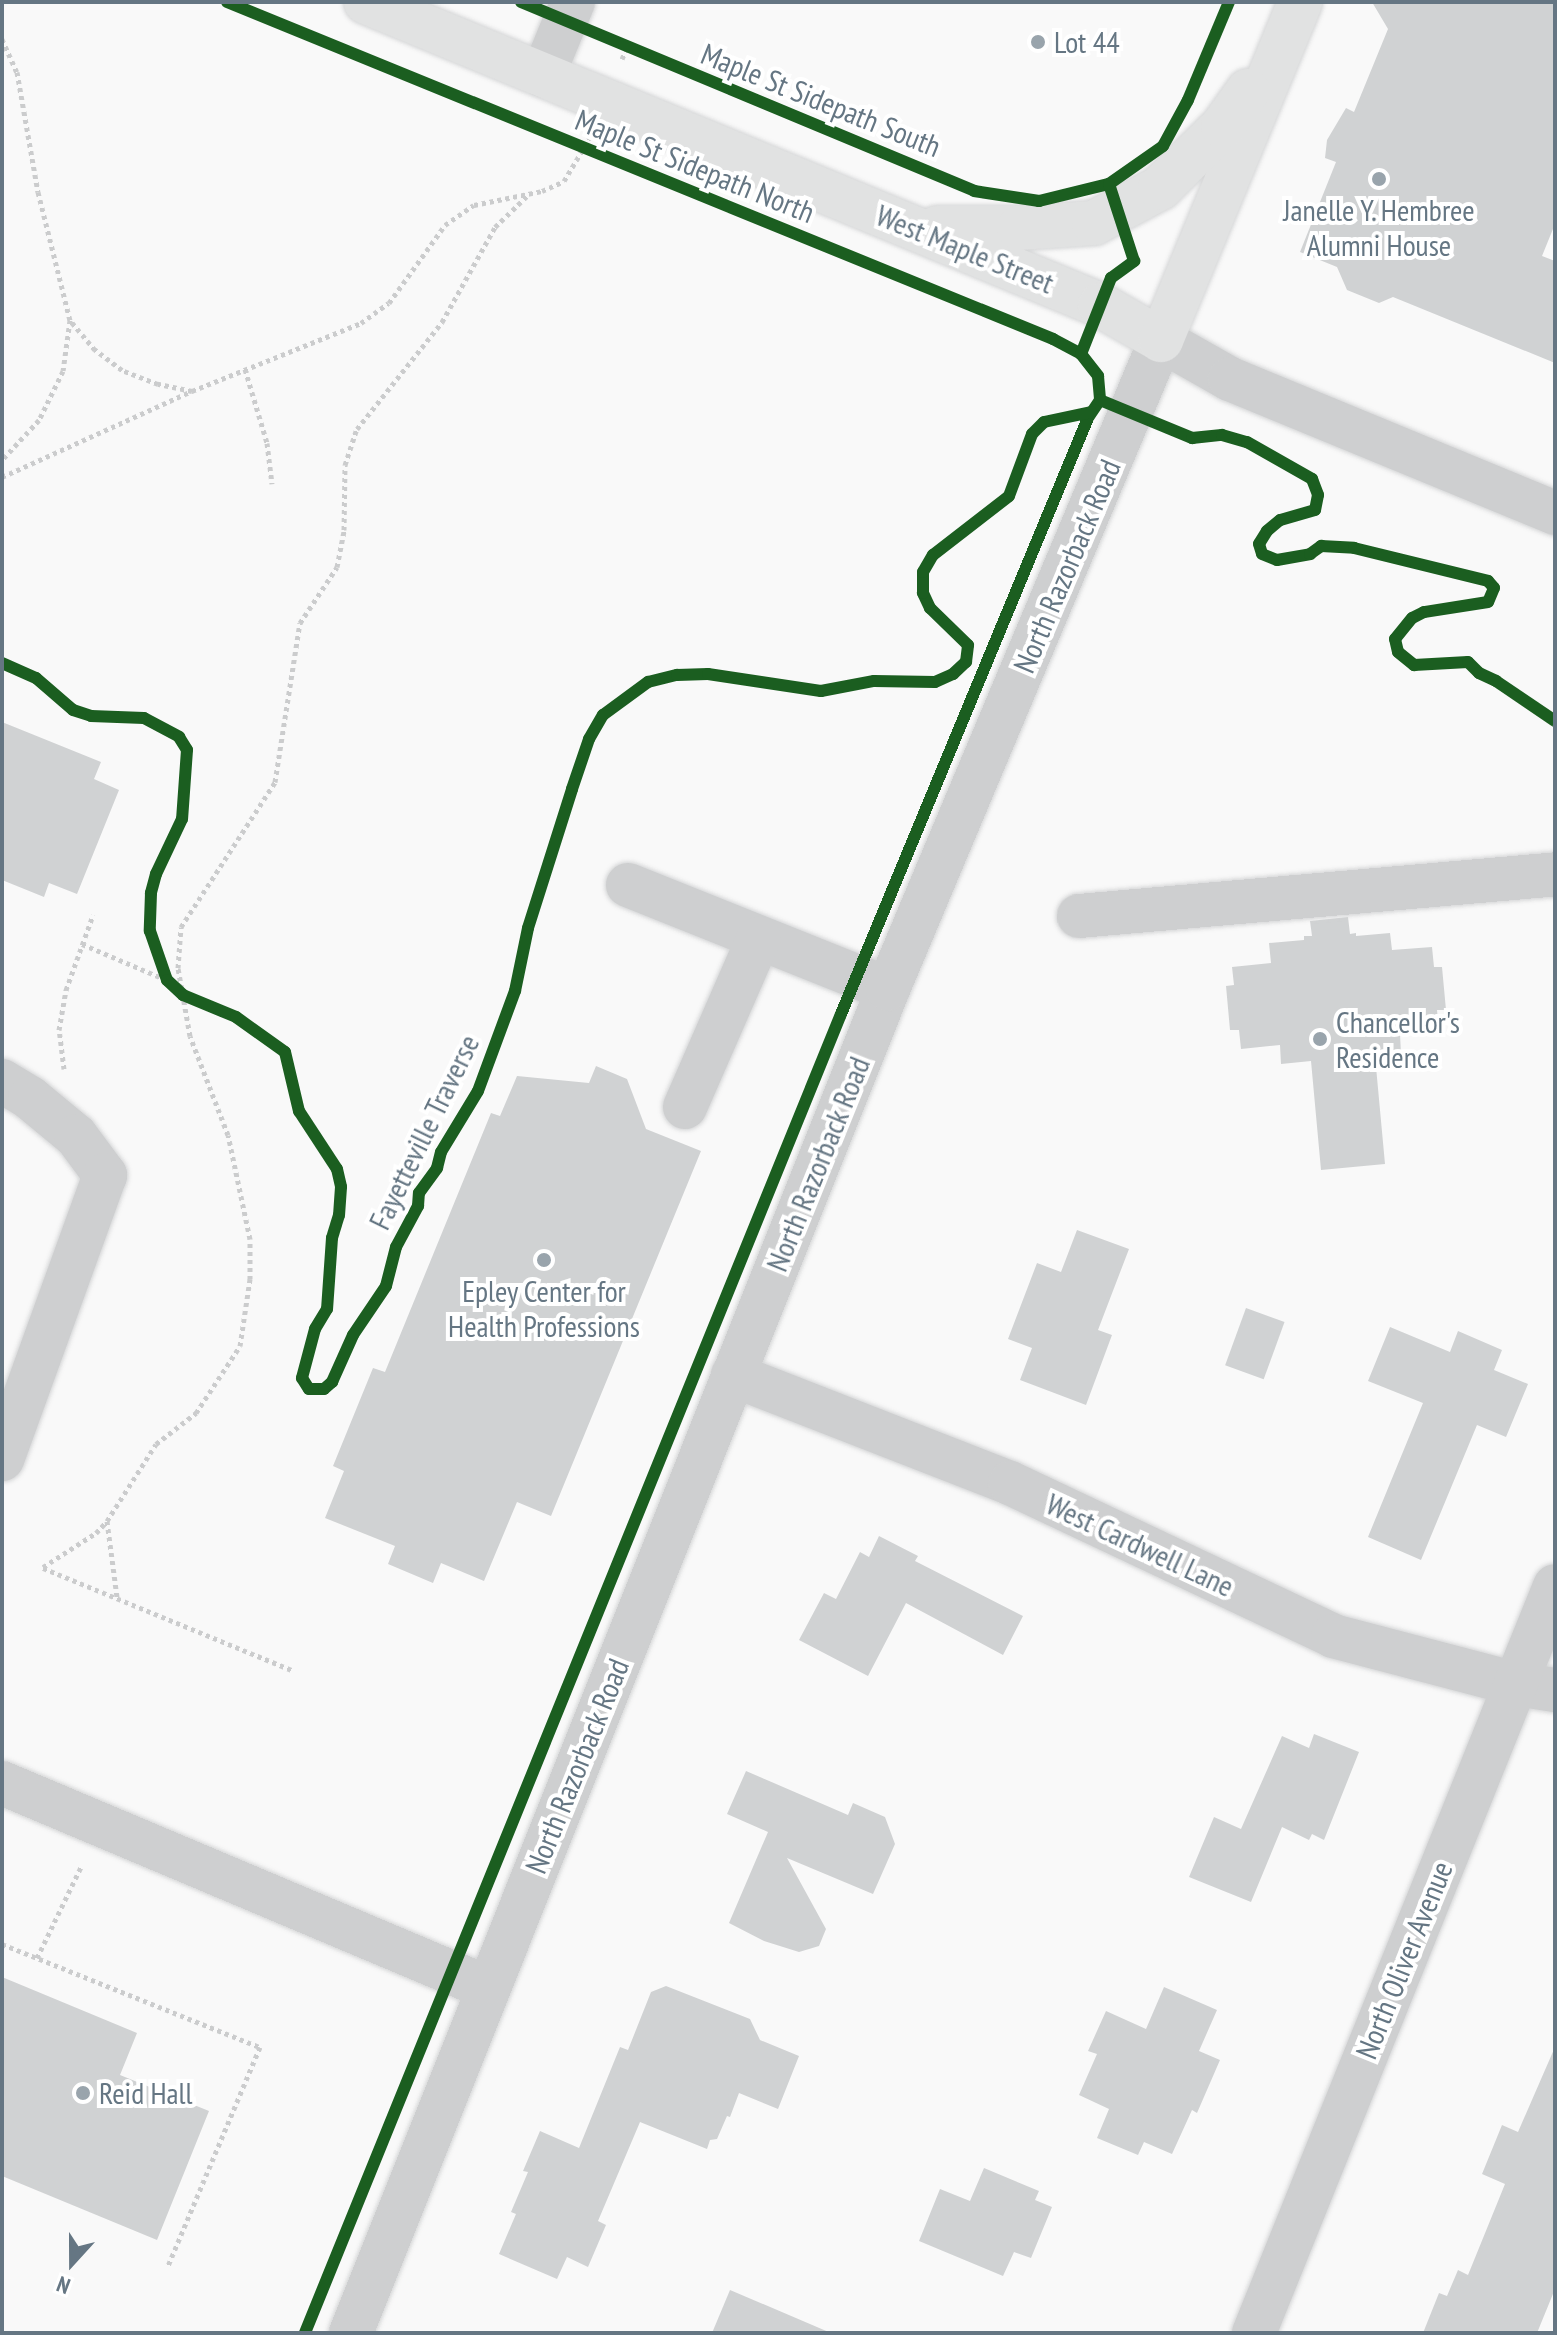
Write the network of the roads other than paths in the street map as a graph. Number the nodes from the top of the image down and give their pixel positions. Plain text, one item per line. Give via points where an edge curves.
1 (366, 2) edge
2 (1300, 2) edge
3 (570, 11) edge
4 (1283, 44) junction
5 (543, 75) junction
6 (915, 228) junction
7 (1161, 340) junction
8 (1555, 513) edge
9 (1555, 874) edge
10 (628, 885) dead end
11 (1079, 916) dead end
12 (759, 938) junction
13 (888, 989) junction
14 (2, 1081) edge
15 (685, 1107) dead end
16 (733, 1375) junction
17 (2, 1459) edge
18 (1555, 1586) edge
19 (1535, 1687) edge
20 (2, 1783) edge
21 (488, 1988) junction
22 (351, 2333) edge
23 (1254, 2333) edge

1 - 5 main road, West Maple Street
2 - 4 main road, North Razorback Road
3 - 5 street
4 - 6 main road via 1223,126 1160,188 1094,223
4 - 7 main road, North Razorback Road
5 - 6 main road, West Maple Street
6 - 7 main road, West Maple Street via 1100,305
7 - 8 street, West Maple Street via 1230,379
7 - 13 street, North Razorback Road
9 - 11 street
10 - 12 street
12 - 13 street
12 - 15 street
13 - 16 street, North Razorback Road
14 - 17 street via 76,1136 105,1175
16 - 19 street, West Cardwell Lane via 1010,1483 1333,1636
16 - 21 street, North Razorback Road
18 - 19 street, North Oliver Avenue
19 - 23 street, North Oliver Avenue
20 - 21 street
21 - 22 street, North Razorback Road

